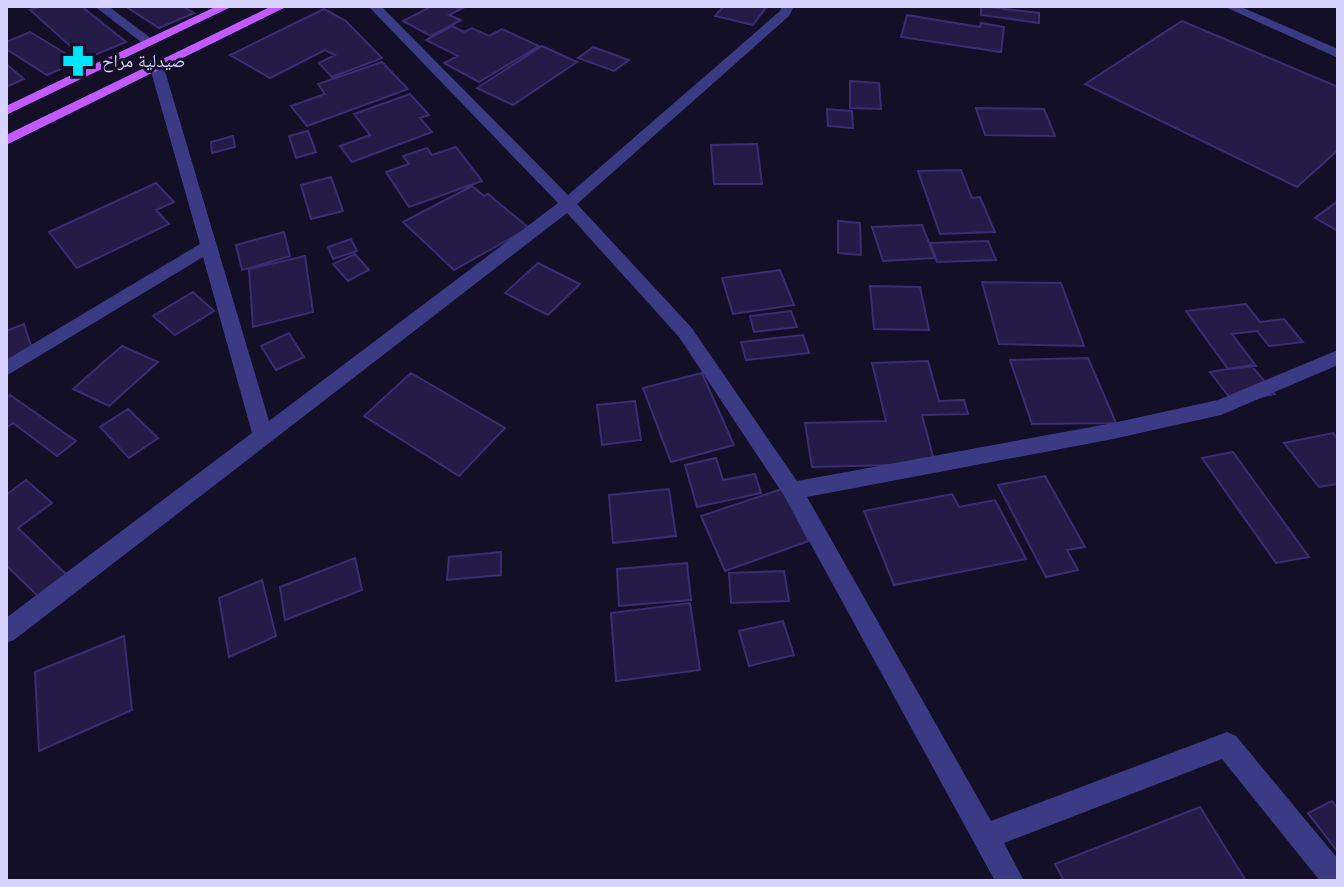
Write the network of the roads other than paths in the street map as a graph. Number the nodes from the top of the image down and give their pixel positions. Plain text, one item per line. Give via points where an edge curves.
1 (100, 6) edge
2 (227, 6) edge
3 (282, 6) edge
4 (374, 6) edge
5 (788, 6) edge
6 (1229, 6) edge
7 (150, 42) junction
8 (1338, 54) edge
9 (157, 68) junction
10 (6, 111) edge
11 (6, 141) edge
12 (568, 204) junction
13 (207, 247) junction
14 (1338, 357) edge
15 (6, 369) edge
16 (263, 435) junction
17 (792, 491) junction
18 (6, 632) edge
19 (988, 836) junction
20 (1010, 881) edge
21 (1338, 881) edge

1 - 7 street
2 - 7 main road
3 - 9 main road
4 - 12 street
5 - 12 street
6 - 8 street
7 - 10 main road
9 - 11 main road
9 - 13 street
12 - 16 street
12 - 17 street via 685,332
13 - 15 street
13 - 16 street
14 - 17 street via 1221,407
16 - 18 street
17 - 19 street
19 - 20 street
19 - 21 street via 1227,745

